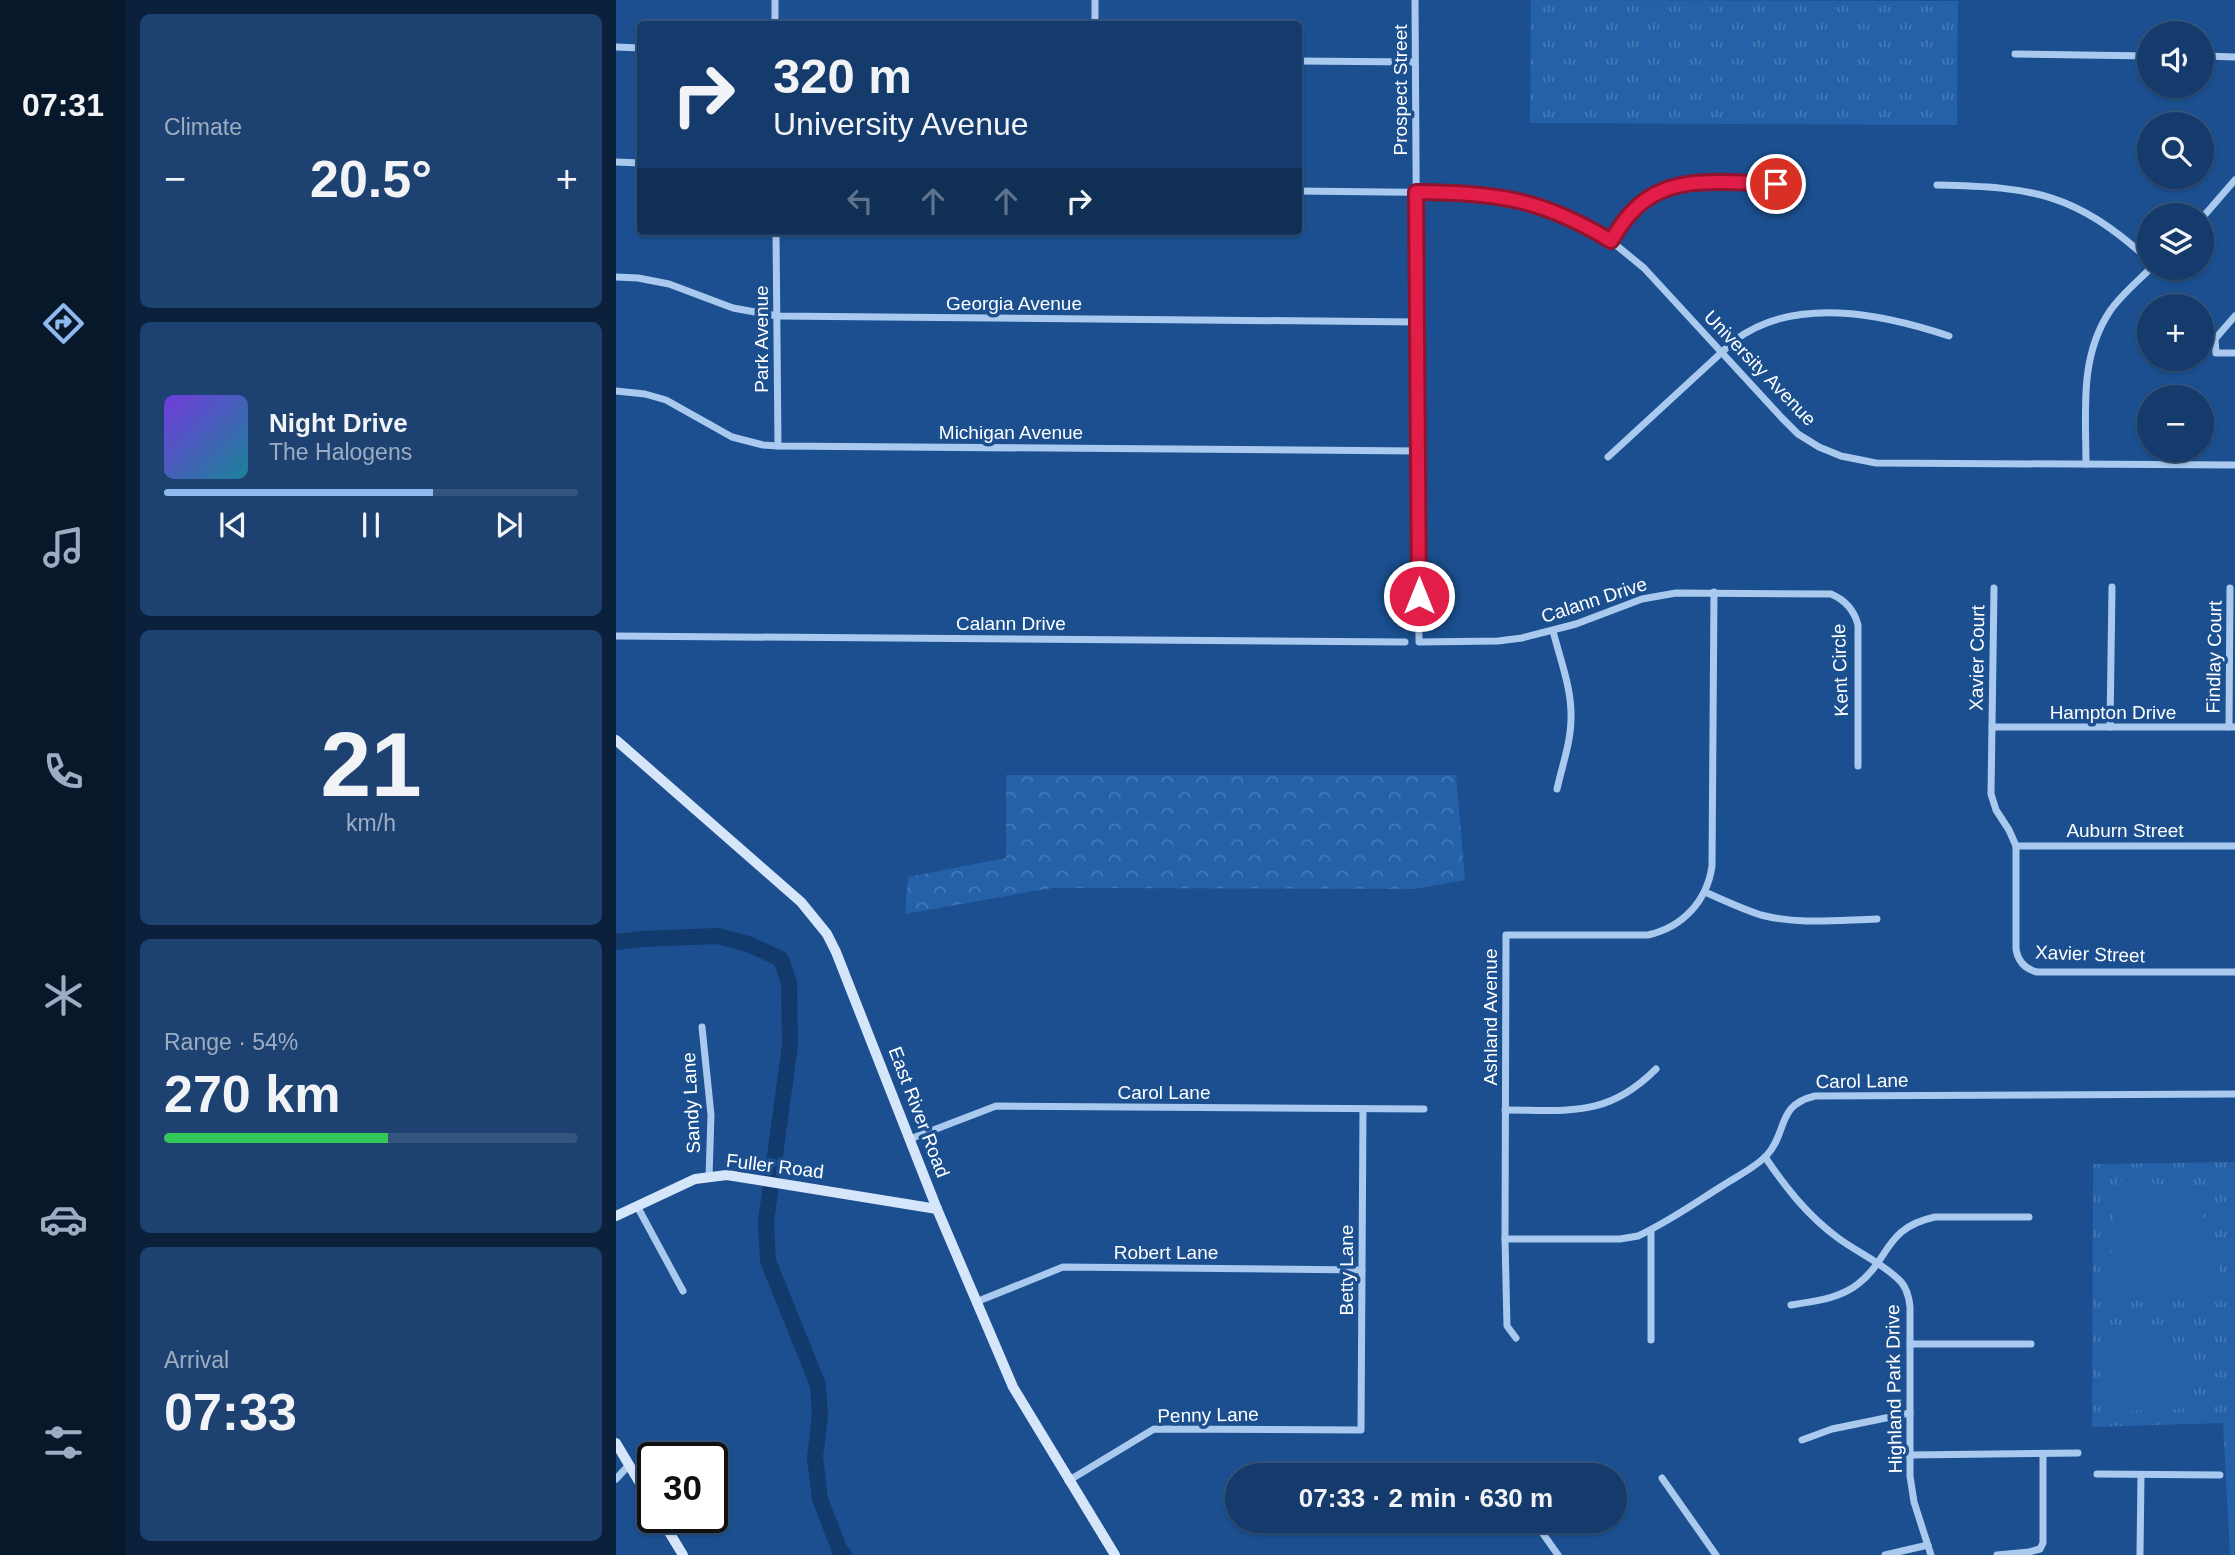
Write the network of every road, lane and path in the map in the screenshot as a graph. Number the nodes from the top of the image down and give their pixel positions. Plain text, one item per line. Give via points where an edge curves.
1 (775, 0) edge
2 (1095, 0) edge
3 (1415, 0) edge
4 (775, 21) edge
5 (1095, 21) edge
6 (616, 47) edge
7 (637, 48) edge
8 (2015, 54) dead end
9 (2137, 56) edge
10 (2214, 56) edge
11 (2235, 57) edge
12 (1302, 61) edge
13 (1415, 62) junction
14 (616, 162) edge
15 (637, 163) edge
16 (2235, 180) edge
17 (1802, 185) dead end
18 (1937, 185) dead end
19 (1302, 191) edge
20 (1416, 192) junction
21 (2214, 204) edge
22 (776, 235) edge
23 (1611, 241) junction
24 (2137, 250) edge
25 (616, 277) edge
26 (2140, 280) edge
27 (777, 316) junction
28 (2235, 316) edge
29 (1417, 322) junction
30 (1949, 336) dead end
31 (1722, 352) junction
32 (2235, 353) edge
33 (616, 391) edge
34 (778, 446) junction
35 (1418, 451) junction
36 (1608, 457) dead end
37 (2086, 464) junction
38 (2235, 465) edge
39 (2112, 587) dead end
40 (2230, 588) dead end
41 (1994, 589) dead end
42 (1714, 592) junction
43 (1821, 593) joint
44 (1553, 631) junction
45 (616, 636) edge
46 (1405, 642) dead end
47 (1419, 642) joint
48 (1992, 727) junction
49 (2110, 727) junction
50 (2232, 727) edge
51 (616, 740) edge
52 (1858, 766) dead end
53 (1557, 789) dead end
54 (2016, 846) junction
55 (2235, 846) edge
56 (1705, 892) junction
57 (1877, 919) dead end
58 (2235, 972) edge
59 (702, 1027) dead end
60 (1656, 1069) dead end
61 (2235, 1094) edge
62 (1363, 1110) junction
63 (1424, 1110) dead end
64 (1505, 1110) junction
65 (910, 1139) junction
66 (1765, 1157) junction
67 (709, 1177) junction
68 (637, 1206) junction
69 (937, 1209) junction
70 (616, 1216) edge
71 (2029, 1217) dead end
72 (1651, 1230) junction
73 (1505, 1239) junction
74 (1876, 1264) junction
75 (1362, 1270) junction
76 (683, 1291) dead end
77 (976, 1302) junction
78 (1791, 1305) dead end
79 (1516, 1338) dead end
80 (1651, 1340) dead end
81 (2031, 1343) dead end
82 (1910, 1344) junction
83 (1910, 1413) junction
84 (1361, 1430) joint
85 (1802, 1440) dead end
86 (616, 1443) edge
87 (2078, 1453) dead end
88 (1909, 1454) junction
89 (2043, 1454) junction
90 (629, 1465) junction
91 (2097, 1474) dead end
92 (2141, 1475) junction
93 (2220, 1475) dead end
94 (637, 1478) edge
95 (1662, 1478) dead end
96 (616, 1479) edge
97 (1068, 1481) junction
98 (670, 1533) edge
99 (1542, 1533) edge
100 (1928, 1545) junction
101 (683, 1555) edge
102 (1115, 1555) edge
103 (1558, 1555) edge
104 (1716, 1555) edge
105 (1885, 1555) edge
106 (1931, 1555) edge
107 (1997, 1555) edge
108 (2140, 1555) edge

1 - 4 street
2 - 5 street
3 - 13 street, Prospect Street
6 - 7 street
8 - 9 street
10 - 11 street
12 - 13 street
13 - 20 street, Prospect Street
14 - 15 street
16 - 21 street
17 - 23 street via 1675,186 1640,203
18 - 24 street via 2010,187 2057,199 2100,220
19 - 20 street, University Avenue
20 - 23 street, University Avenue via 1472,193 1521,201 1567,217
20 - 29 street, Prospect Street
22 - 27 street, Park Avenue
23 - 31 street, University Avenue via 1644,268
25 - 27 street, Georgia Avenue via 669,284 733,308
26 - 37 street via 2112,309 2095,341 2087,376
27 - 29 street, Georgia Avenue
27 - 34 street, Park Avenue
28 - 32 street via 2215,339 2216,353
29 - 35 street, Prospect Street
30 - 31 street via 1866,316 1800,314 1760,325
31 - 36 street
31 - 37 street, University Avenue via 1789,426 1841,456 1876,463
33 - 34 street, Michigan Avenue via 666,400 732,436
34 - 35 street, Michigan Avenue
35 - 47 street, Prospect Street
37 - 38 street, University Avenue
39 - 49 street
40 - 50 street, Findlay Court
41 - 48 street, Xavier Court
42 - 43 street, Calann Drive
42 - 44 street, Calann Drive via 1642,599
42 - 56 street, Ashland Avenue via 1712,866
43 - 52 street, Kent Circle via 1843,600 1858,625
44 - 47 street, Calann Drive via 1497,641
44 - 53 street via 1571,716
45 - 46 street, Calann Drive
48 - 49 street, Hampton Drive
48 - 54 street, Xavier Street via 1993,802
49 - 50 street, Hampton Drive
51 - 65 street, East River Road via 816,918 836,952
54 - 55 street, Auburn Street
54 - 58 street, Xavier Street via 2016,949 2026,968 2037,972
56 - 57 street via 1779,919
56 - 64 street, Ashland Avenue via 1684,918 1655,933 1506,935
59 - 67 street, Sandy Lane via 710,1115
60 - 64 street via 1632,1090 1596,1107
61 - 66 street, Carol Lane via 1815,1096 1792,1107
62 - 63 street, Carol Lane
62 - 65 street, Carol Lane via 996,1106
62 - 75 street, Betty Lane
64 - 73 street, Ashland Avenue
65 - 69 street, East River Road
66 - 72 street, Carol Lane
66 - 74 street, Highland Park Drive via 1815,1219
67 - 68 street, Fuller Road
67 - 69 street, Fuller Road via 727,1175
68 - 70 street, Fuller Road
68 - 76 street
69 - 77 street, East River Road
71 - 74 street via 1923,1219 1895,1237
72 - 73 street, Carol Lane via 1620,1240
72 - 80 street
73 - 79 street, Ashland Avenue via 1507,1326
74 - 78 street via 1843,1293
74 - 82 street, Highland Park Drive via 1897,1277 1907,1291
75 - 77 street, Robert Lane via 1063,1267
75 - 84 street, Betty Lane
77 - 97 street, East River Road via 1013,1387
81 - 82 street
82 - 83 street, Highland Park Drive
83 - 85 street
83 - 88 street, Highland Park Drive
84 - 97 street, Penny Lane via 1154,1429
86 - 90 street
87 - 89 street
88 - 89 street
88 - 100 street, Highland Park Drive via 1912,1489
89 - 107 street via 2043,1544 2029,1552
90 - 94 street
90 - 96 street
91 - 92 street
92 - 93 street
92 - 108 street
95 - 104 street
97 - 102 street, East River Road
98 - 101 street
99 - 103 street
100 - 105 street
100 - 106 street, Highland Park Drive

